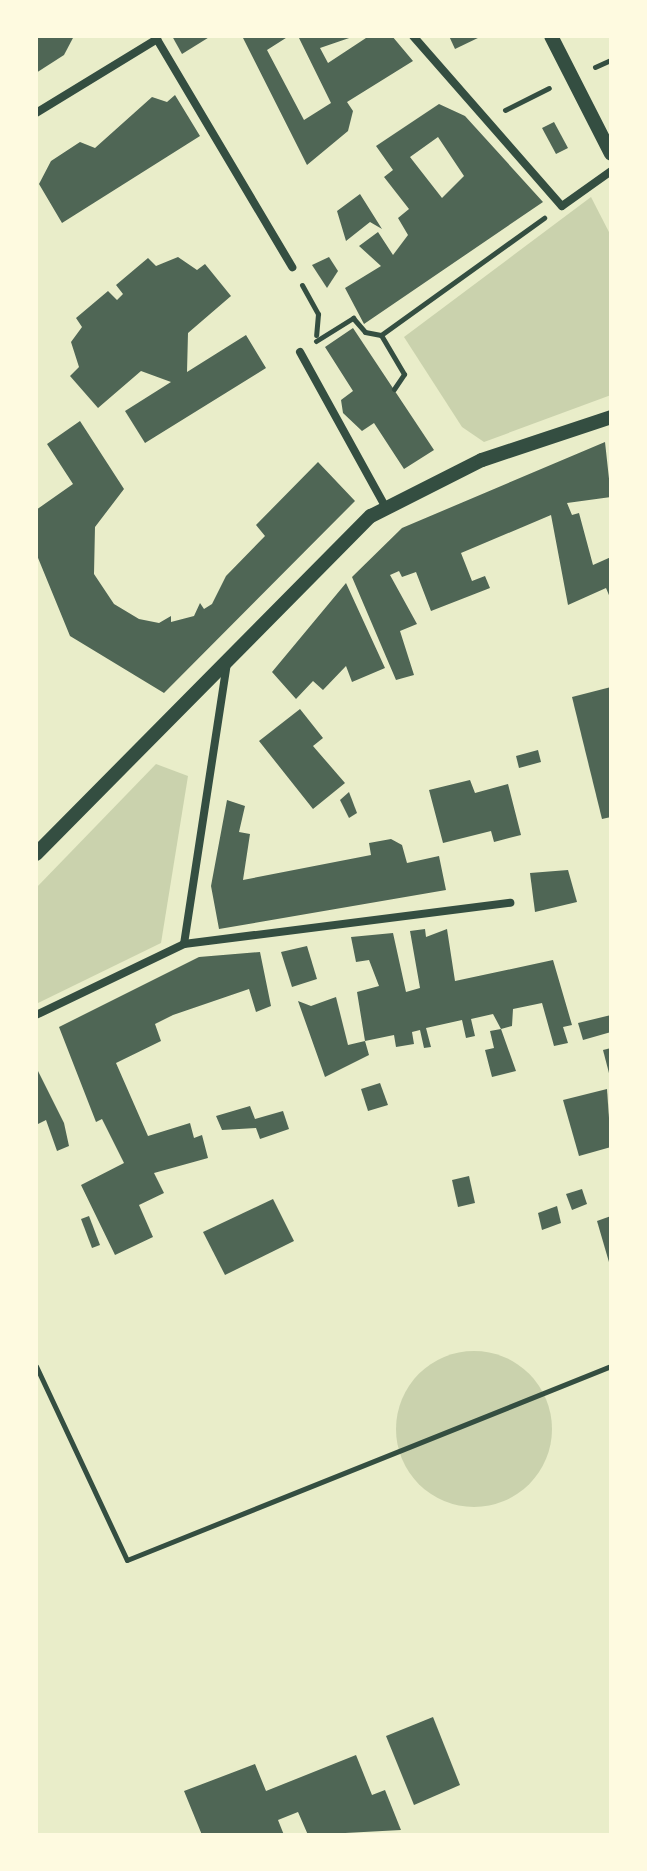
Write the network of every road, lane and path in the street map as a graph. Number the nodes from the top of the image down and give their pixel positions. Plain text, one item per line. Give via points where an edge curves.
1 (413, 36) edge
2 (551, 36) edge
3 (156, 38) edge
4 (572, 77) junction
5 (36, 113) edge
6 (486, 119) junction
7 (611, 154) edge
8 (611, 171) edge
9 (562, 206) junction
10 (292, 267) joint
11 (381, 335) junction
12 (315, 342) junction
13 (300, 352) joint
14 (394, 389) dead end
15 (611, 417) edge
16 (386, 508) junction
17 (228, 661) junction
18 (36, 854) edge
19 (510, 903) dead end
20 (184, 944) junction
21 (36, 1015) edge
22 (36, 1366) edge
23 (611, 1366) edge

1 - 6 street
2 - 4 street
3 - 5 street
3 - 10 street
4 - 6 path
4 - 7 street
6 - 9 street
8 - 9 street
9 - 11 path
10 - 12 path via 318,314
11 - 12 path via 365,332 353,318
11 - 14 path via 404,374
12 - 13 path
13 - 16 street
15 - 16 street via 482,460
16 - 17 street
17 - 18 street
17 - 20 street
19 - 20 street
20 - 21 street
22 - 23 path via 127,1560

